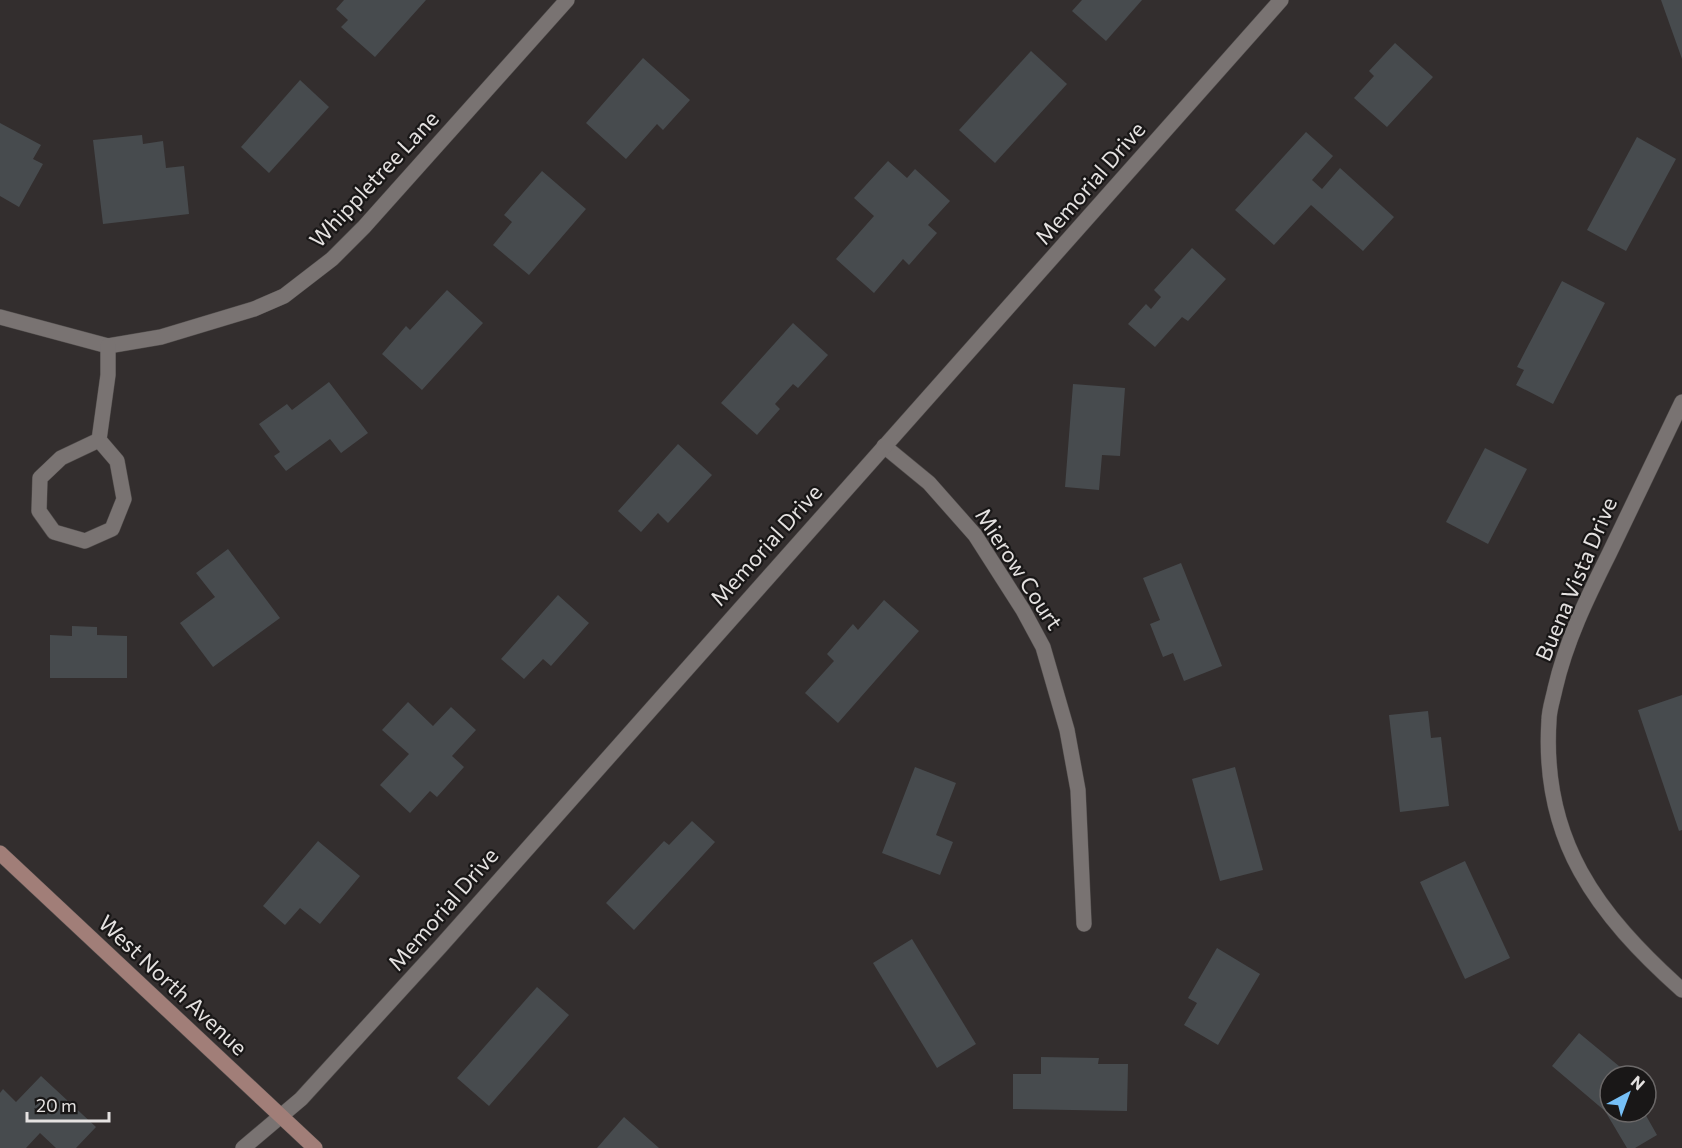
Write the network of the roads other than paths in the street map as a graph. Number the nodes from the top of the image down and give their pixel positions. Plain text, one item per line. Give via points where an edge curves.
1 (567, 0) edge
2 (1281, 0) edge
3 (0, 317) edge
4 (108, 346) junction
5 (1682, 402) edge
6 (99, 440) junction
7 (884, 446) junction
8 (0, 853) edge
9 (1084, 924) dead end
10 (1682, 990) edge
11 (280, 1116) junction
12 (243, 1148) edge
13 (315, 1148) edge

1 - 4 street, Whippletree Lane via 364,227 332,259 284,296 161,337
2 - 7 street, Memorial Drive
3 - 4 street, Whippletree Lane
4 - 6 street
5 - 10 street, Buena Vista Drive via 1562,657 1549,718 1549,770 1557,817 1582,877 1622,933
6 - 6 street via 61,458 40,478 39,512 54,532 85,541 112,529 124,499 117,461
7 - 9 street, Mierow Court via 929,483 975,535 1043,647 1067,730 1078,790
7 - 11 street, Memorial Drive via 440,948 300,1100
8 - 11 main road, West North Avenue
11 - 12 street, Memorial Drive
11 - 13 main road, West North Avenue

